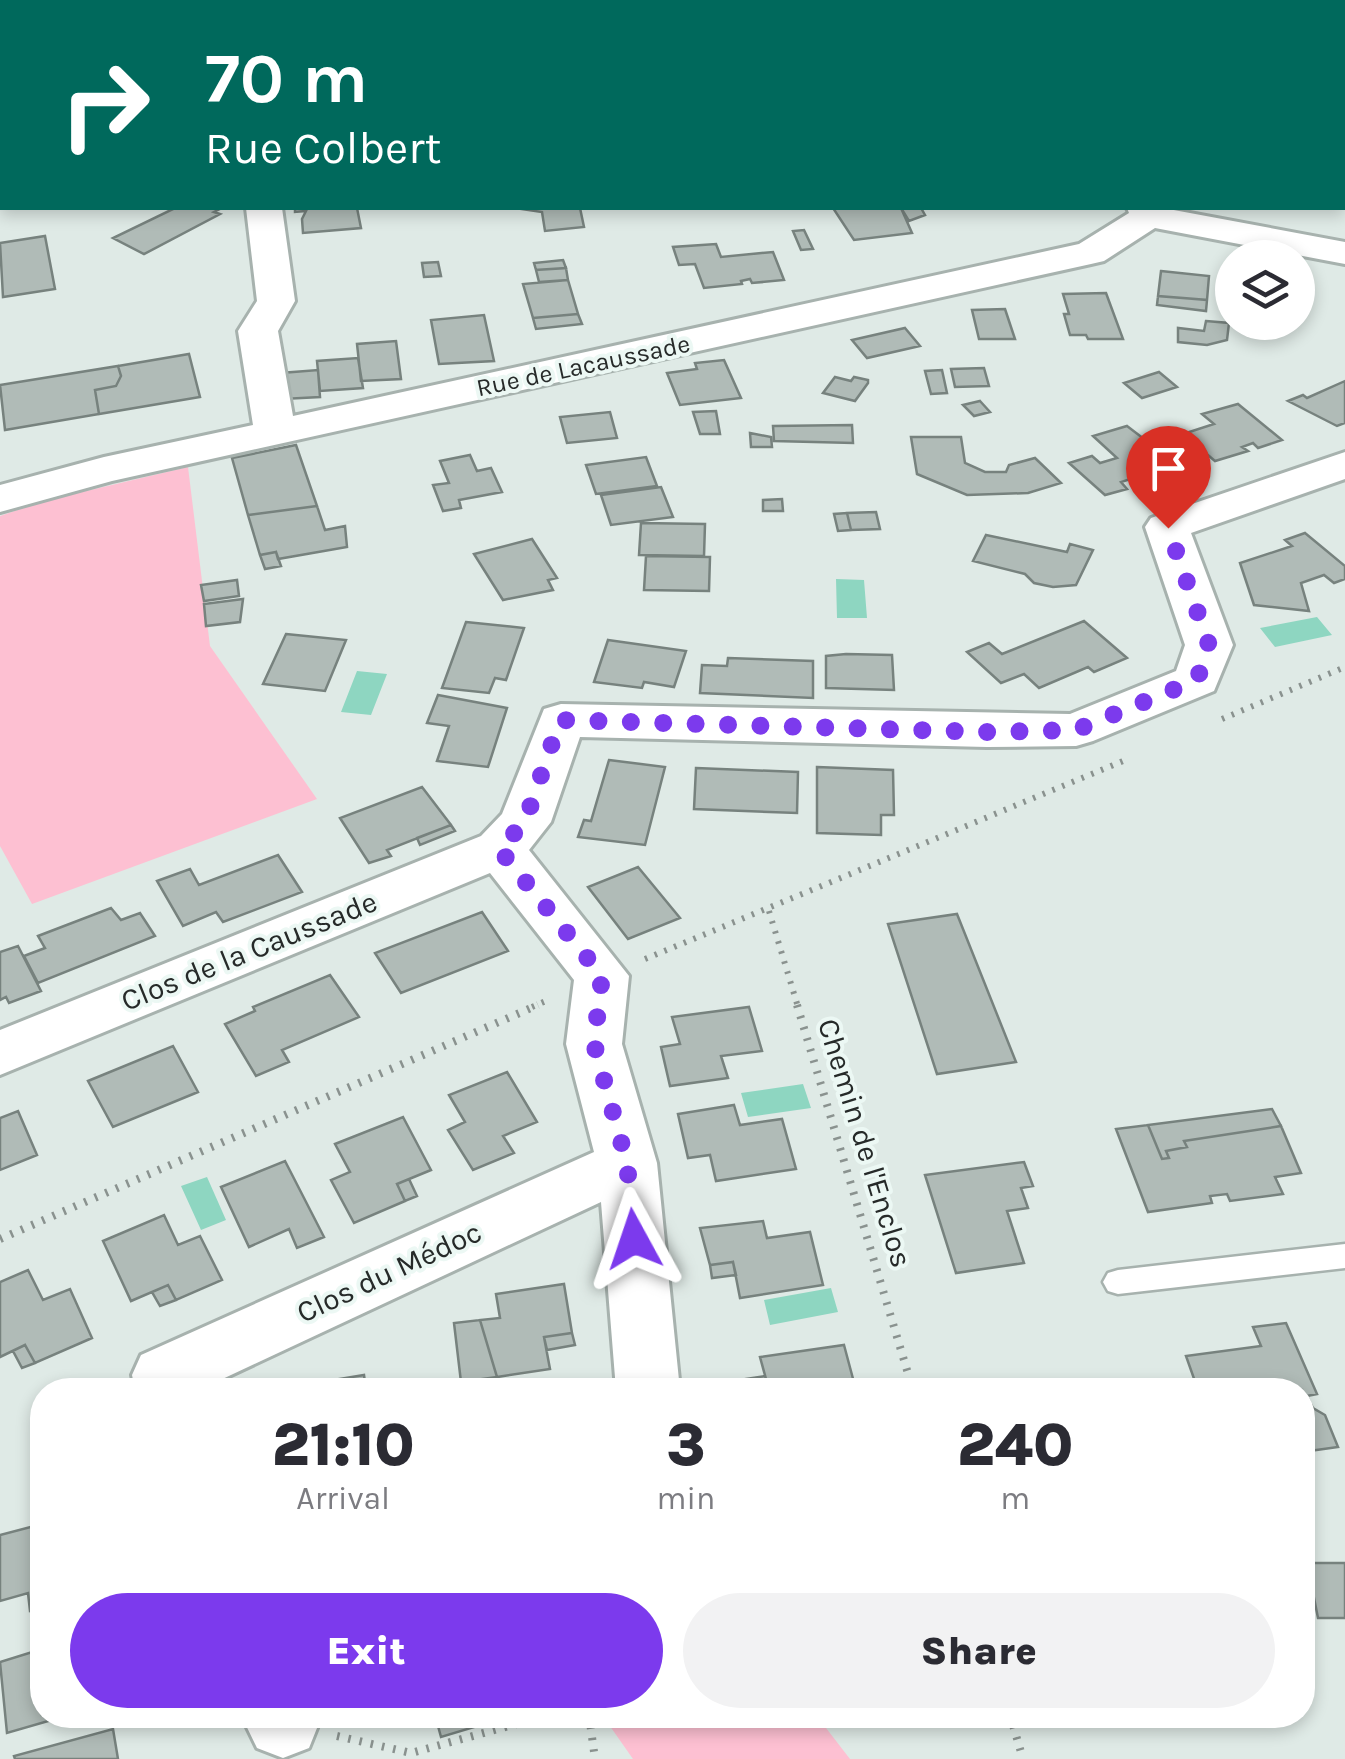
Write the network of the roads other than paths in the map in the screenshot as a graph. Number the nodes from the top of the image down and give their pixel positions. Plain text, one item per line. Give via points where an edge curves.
1 (264, 210) edge
2 (1147, 212) edge
3 (1345, 253) edge
4 (275, 432) junction
5 (1345, 466) edge
6 (0, 499) edge
7 (499, 849) junction
8 (0, 1053) edge
9 (627, 1163) junction
10 (1345, 1256) edge
11 (1118, 1282) dead end
12 (165, 1378) edge
13 (647, 1378) edge

1 - 4 street via 276,300 258,331
2 - 3 street
2 - 4 street, Rue de Lacaussade via 1091,254
4 - 6 street, Rue de Lacaussade
5 - 7 street via 1168,528 1209,645 1197,680 1076,730 560,720 525,822
7 - 8 street, Clos de la Caussade
7 - 9 street via 602,976 594,1044
9 - 12 street, Clos du Médoc
9 - 13 street
10 - 11 lane

